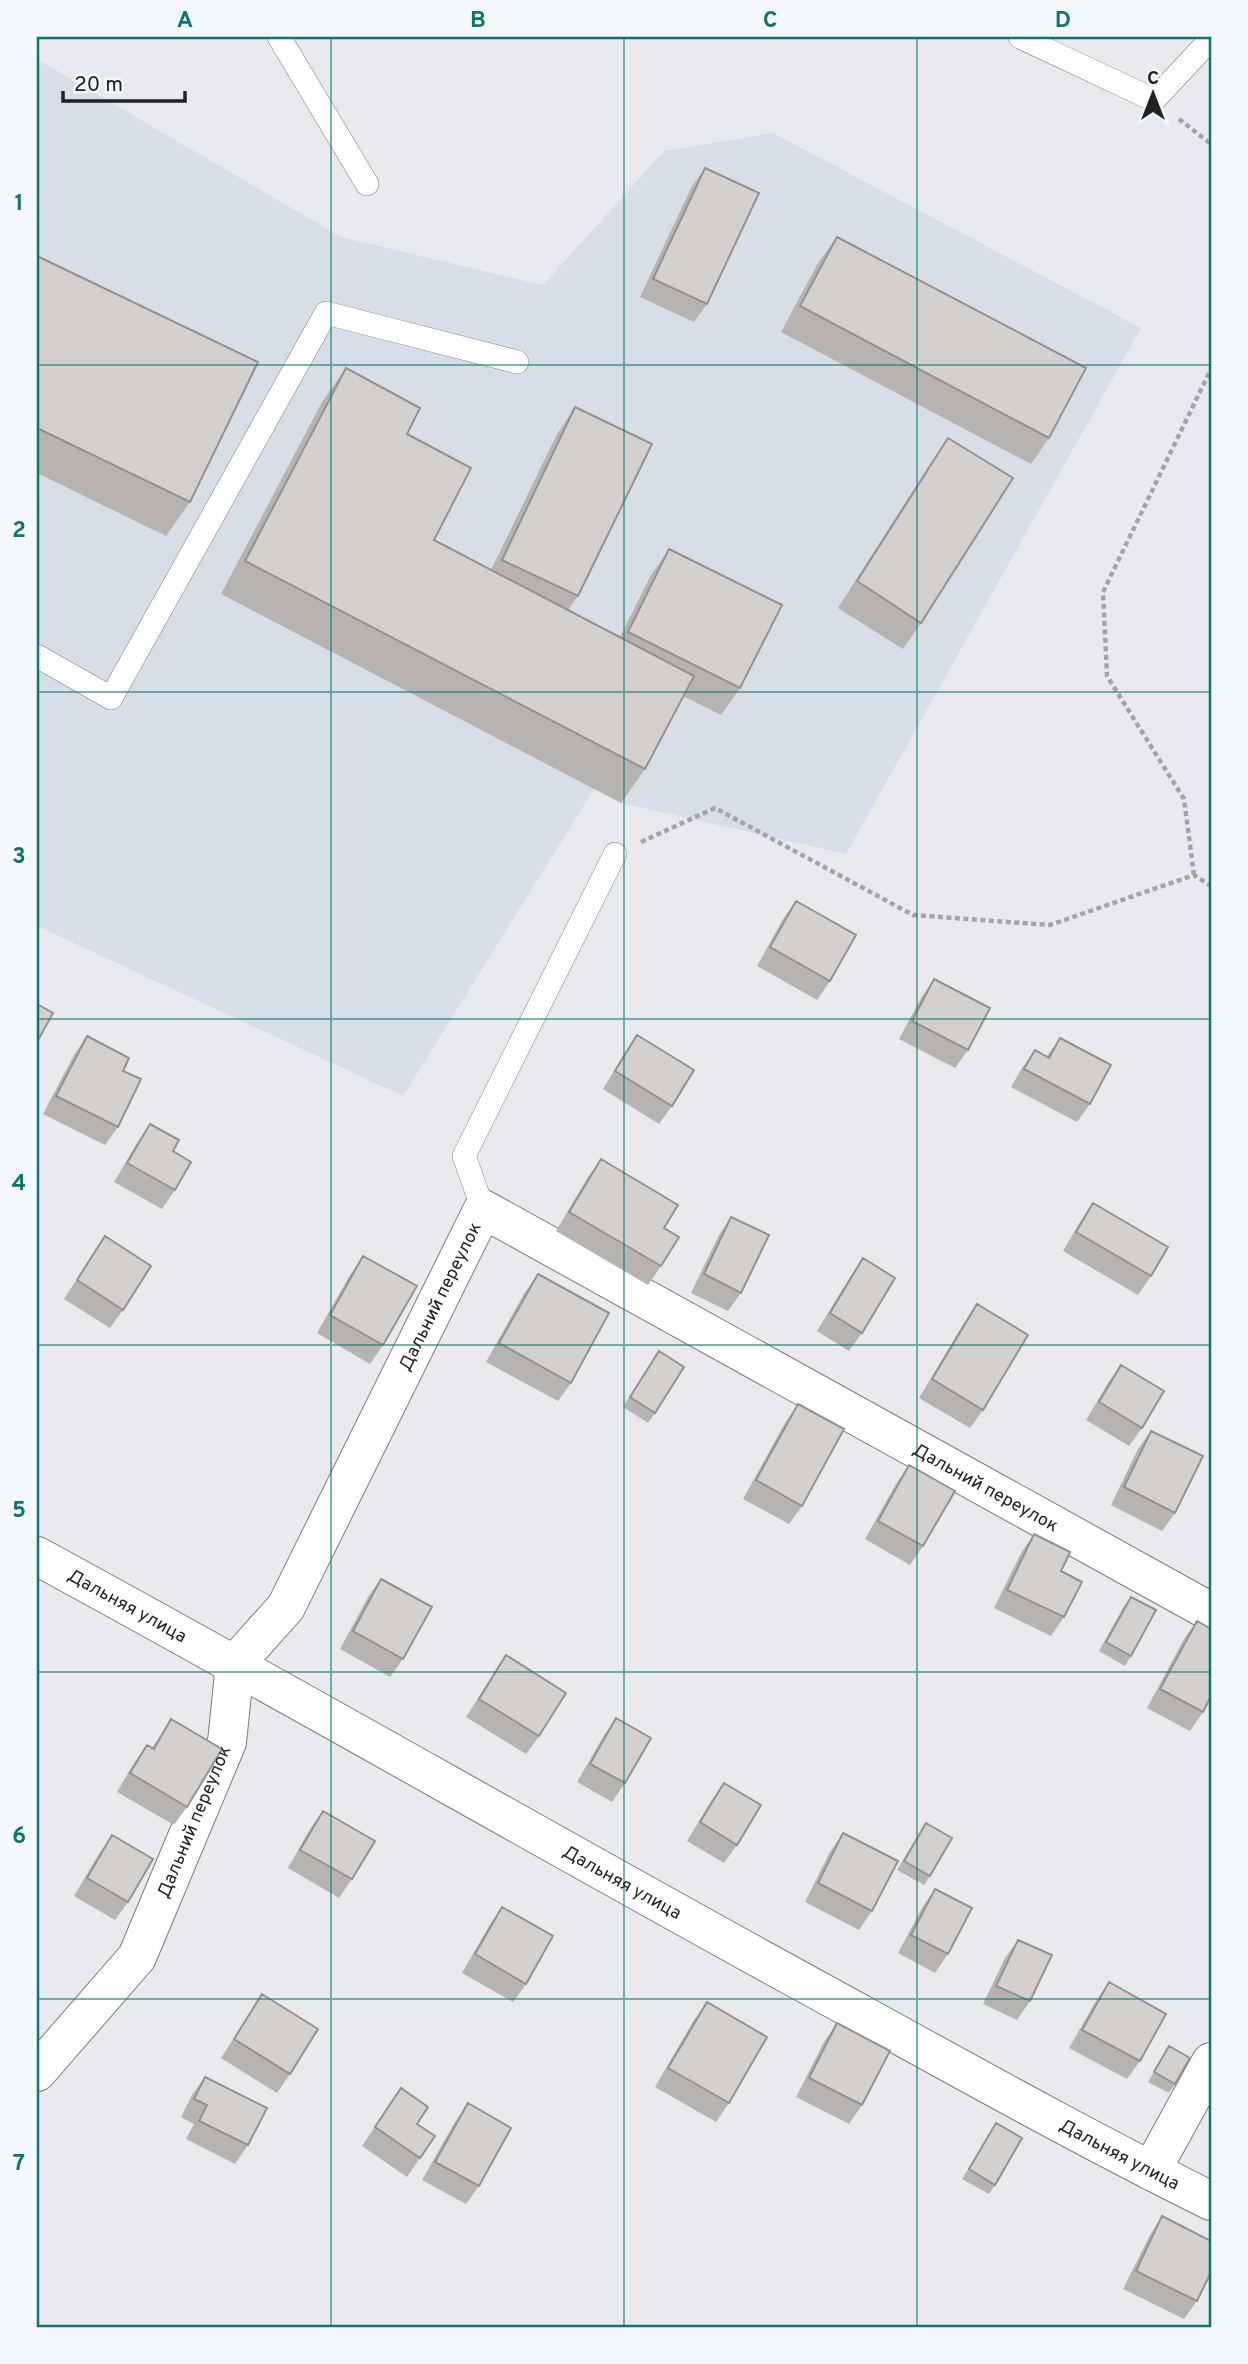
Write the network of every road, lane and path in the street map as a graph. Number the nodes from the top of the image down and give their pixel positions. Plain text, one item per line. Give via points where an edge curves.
1 (279, 37) edge
2 (1020, 37) edge
3 (1211, 39) edge
4 (1154, 100) junction
5 (1211, 145) edge
6 (367, 184) dead end
7 (517, 362) dead end
8 (1211, 369) edge
9 (37, 656) edge
10 (615, 854) joint
11 (1194, 875) junction
12 (1211, 886) edge
13 (483, 1209) junction
14 (37, 1556) edge
15 (1211, 1612) edge
16 (235, 1664) junction
17 (1211, 2062) edge
18 (37, 2073) edge
19 (1151, 2171) junction
20 (1211, 2201) edge

1 - 6 lane
2 - 4 lane
3 - 4 lane
4 - 5 path
7 - 9 lane via 326,313 111,698
8 - 11 path via 1103,592 1107,676 1184,799
10 - 11 path via 715,808 913,915 1050,925
10 - 13 lane via 464,1156
11 - 12 path
13 - 15 street, Дальний переулок
13 - 16 street, Дальний переулок via 286,1607
14 - 16 street, Дальняя улица
16 - 18 street, Дальний переулок via 227,1742 137,1957
16 - 19 street, Дальняя улица via 597,1870
17 - 19 street
19 - 20 street, Дальняя улица

